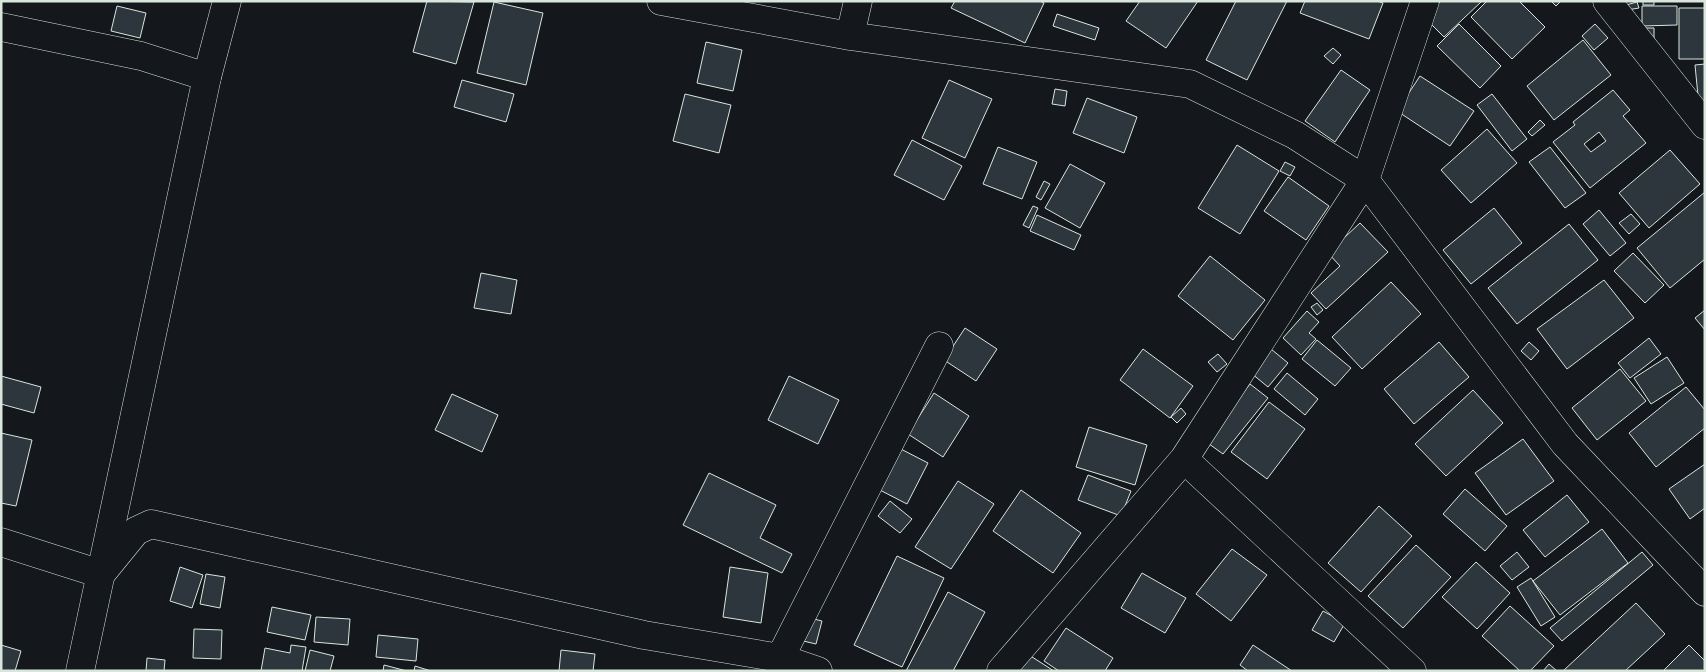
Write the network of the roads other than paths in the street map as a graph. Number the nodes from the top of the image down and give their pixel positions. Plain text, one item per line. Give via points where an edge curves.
1 (227, 1) edge
2 (661, 1) edge
3 (858, 1) edge
4 (1425, 1) edge
5 (1608, 1) edge
6 (1, 27) edge
7 (850, 36) junction
8 (208, 77) junction
9 (1705, 126) edge
10 (1365, 180) junction
11 (939, 346) dead end
12 (1184, 460) junction
13 (1, 542) edge
14 (101, 574) junction
15 (1705, 592) edge
16 (780, 658) junction
17 (80, 671) edge
18 (818, 671) edge
19 (1001, 671) edge
20 (1412, 671) edge

1 - 8 street
2 - 7 street
3 - 7 street
4 - 10 street
5 - 9 street
6 - 8 street via 141,56
7 - 10 street via 1190,84 1295,135
8 - 14 street
10 - 12 street
10 - 15 street via 1565,444
11 - 16 street
12 - 19 street
12 - 20 street
13 - 14 street
14 - 16 street via 136,531 151,524 644,635
14 - 17 street
16 - 18 street

